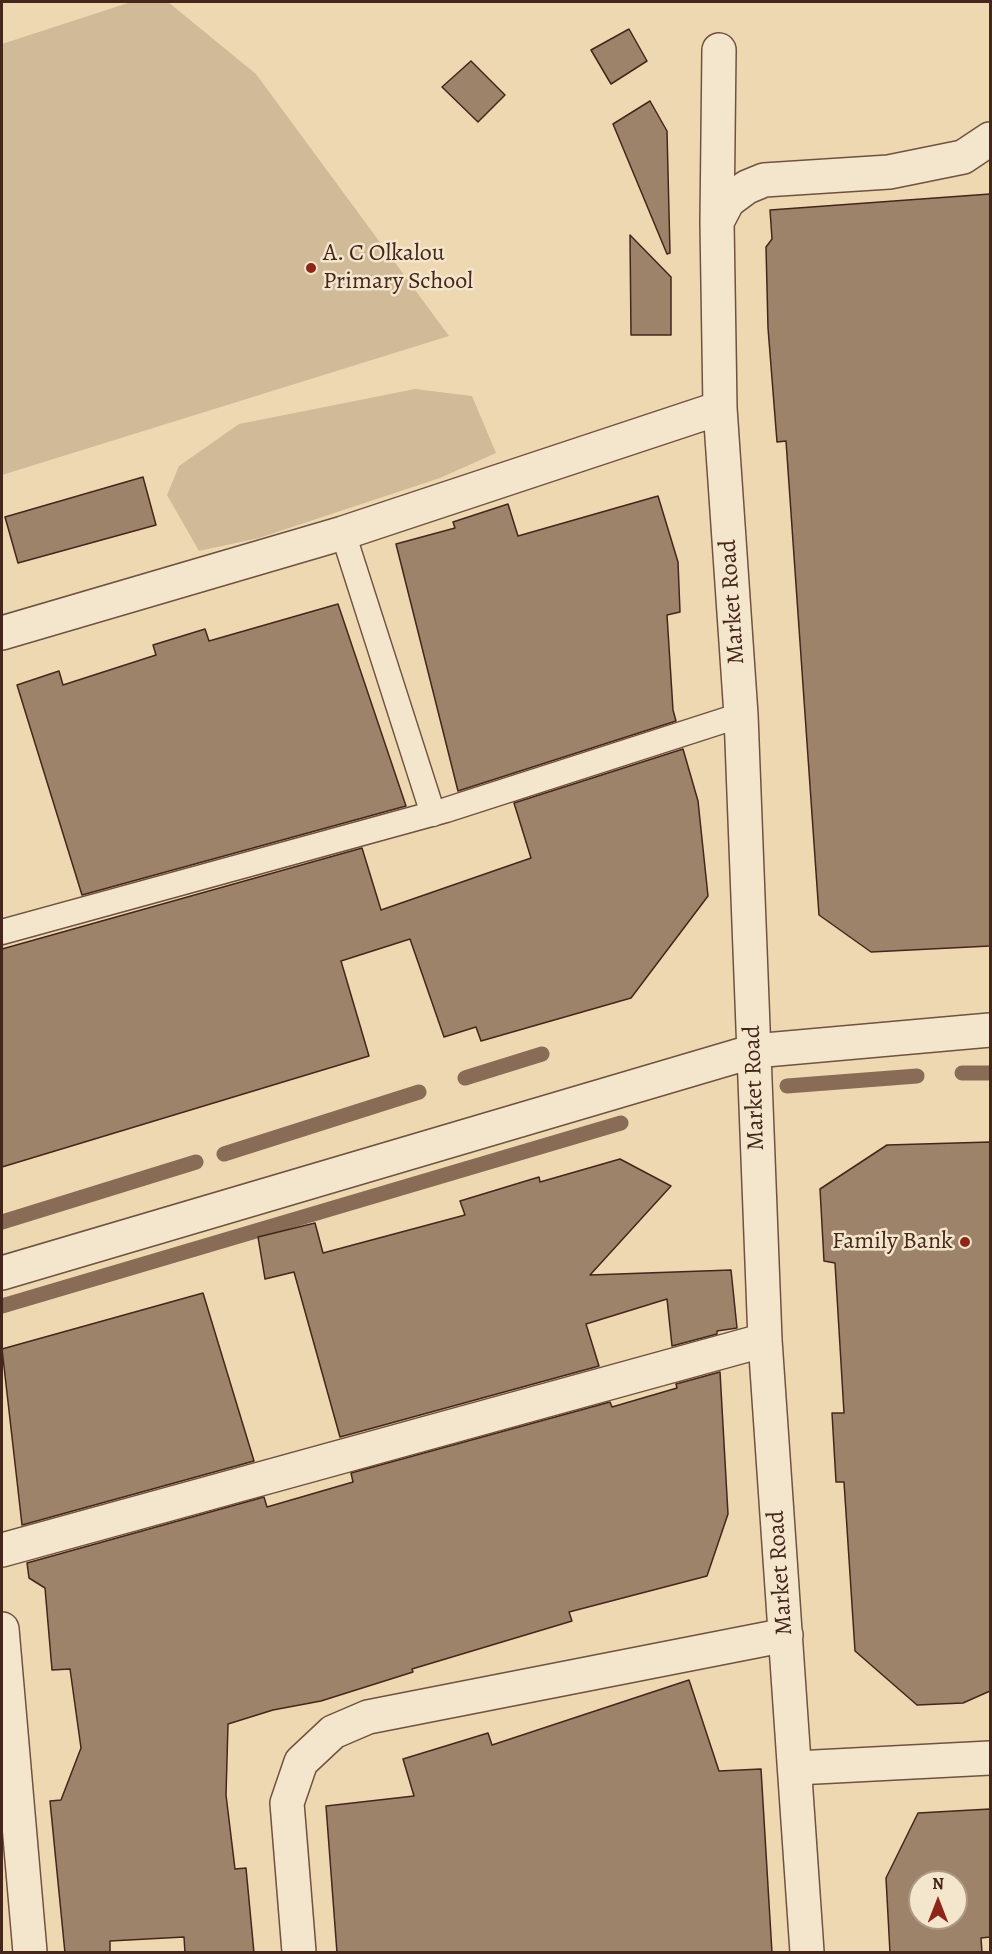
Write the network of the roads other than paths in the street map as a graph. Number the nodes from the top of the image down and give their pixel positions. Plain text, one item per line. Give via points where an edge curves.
1 (719, 50) dead end
2 (990, 140) edge
3 (717, 222) junction
4 (720, 408) junction
5 (343, 533) junction
6 (2, 633) edge
7 (741, 715) junction
8 (433, 814) junction
9 (2, 932) edge
10 (990, 1030) edge
11 (754, 1051) junction
12 (2, 1273) edge
13 (765, 1340) junction
14 (2, 1550) edge
15 (2, 1629) edge
16 (786, 1635) junction
17 (990, 1758) edge
18 (796, 1768) junction
19 (30, 1953) edge
20 (299, 1953) edge
21 (807, 1953) edge

1 - 3 street, Market Road
2 - 3 street via 963,157 889,172 764,180 728,201
3 - 4 street, Market Road
4 - 5 street
4 - 7 street, Market Road
5 - 6 street
5 - 8 lane
7 - 8 lane
7 - 11 street, Market Road
8 - 9 lane
10 - 11 street
11 - 12 street
11 - 13 street, Market Road
13 - 14 street
13 - 16 street, Market Road
15 - 19 street
16 - 18 street, Market Road
16 - 20 street via 368,1717 333,1732 300,1762 287,1803
17 - 18 street
18 - 21 street, Market Road

